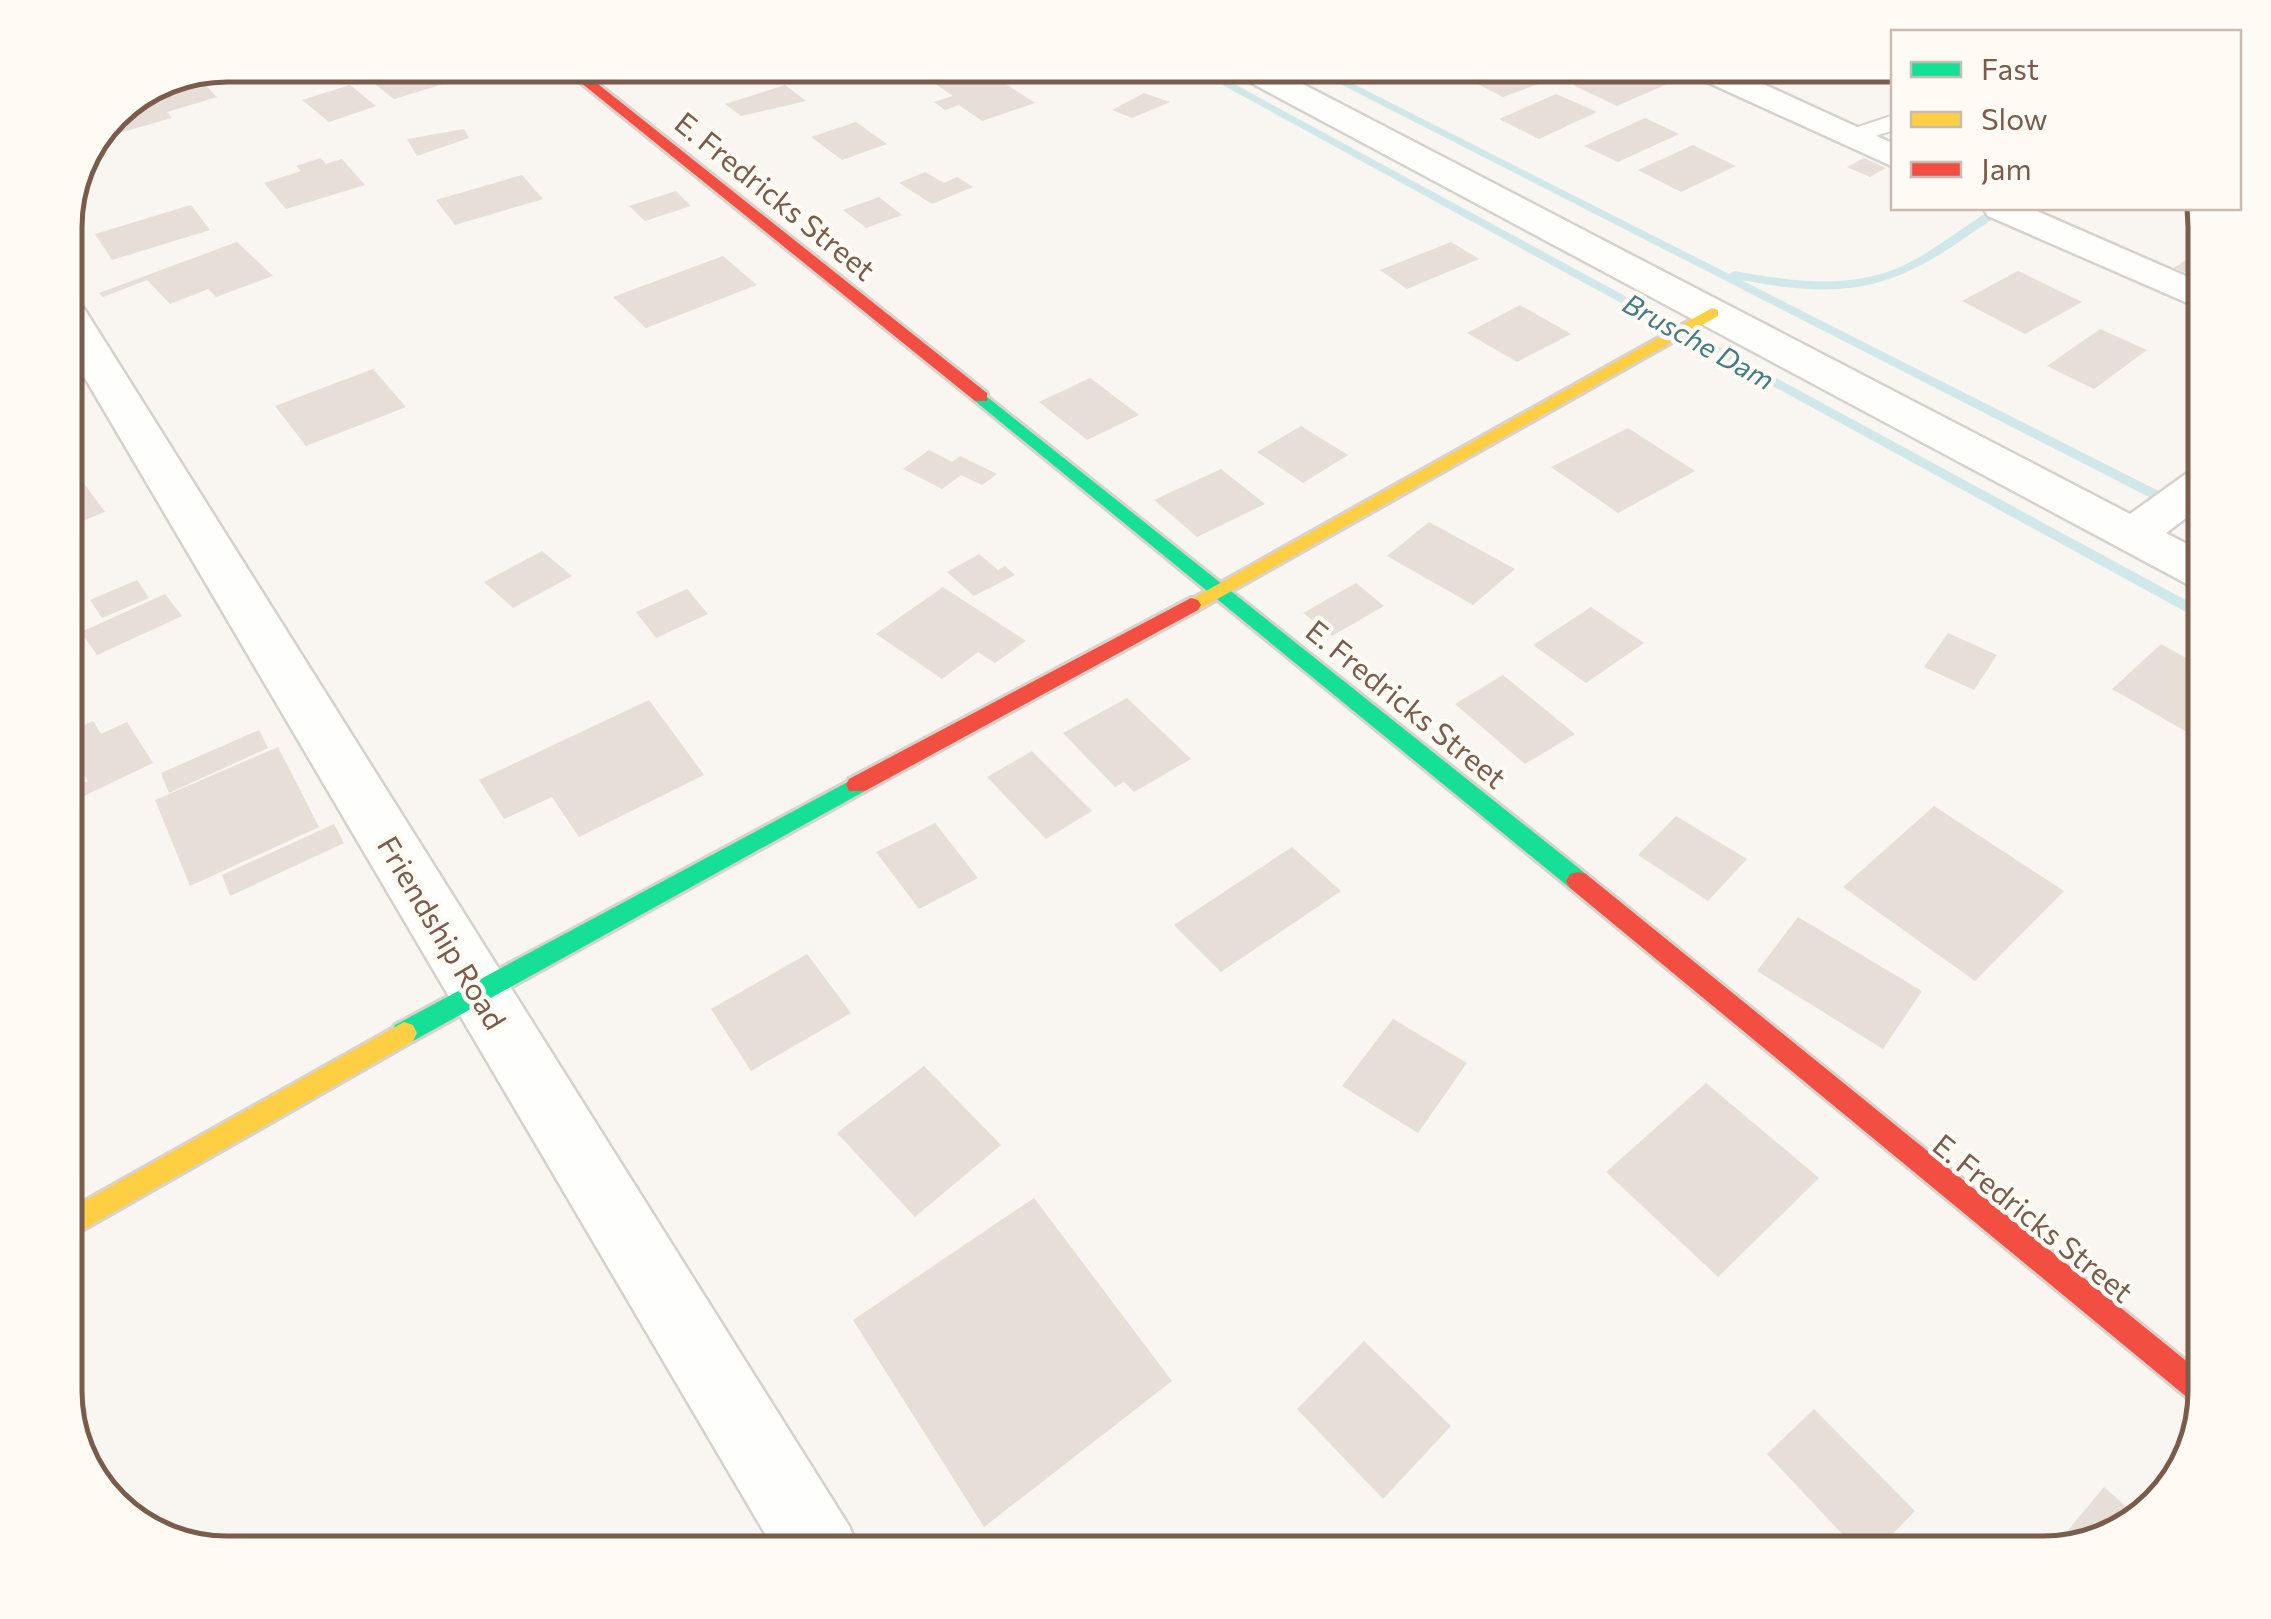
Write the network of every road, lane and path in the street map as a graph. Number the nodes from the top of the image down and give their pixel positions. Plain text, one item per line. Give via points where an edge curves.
1 (587, 82) edge
2 (1274, 82) edge
3 (1733, 82) edge
4 (1891, 123) edge
5 (1851, 137) junction
6 (1891, 156) edge
7 (2006, 210) edge
8 (2188, 291) edge
9 (1712, 313) junction
10 (83, 338) edge
11 (2188, 494) edge
12 (2132, 535) junction
13 (2188, 565) edge
14 (1221, 589) junction
15 (479, 990) junction
16 (83, 1217) edge
17 (2188, 1381) edge
18 (811, 1536) edge

1 - 14 street, E. Fredricks Street
2 - 9 street
3 - 5 street
4 - 5 lane
5 - 6 street
7 - 8 street
9 - 12 street
9 - 14 street
10 - 15 street, Friendship Road
11 - 12 street
12 - 13 street
14 - 15 street
14 - 17 street, E. Fredricks Street
15 - 16 street
15 - 18 street, Friendship Road

